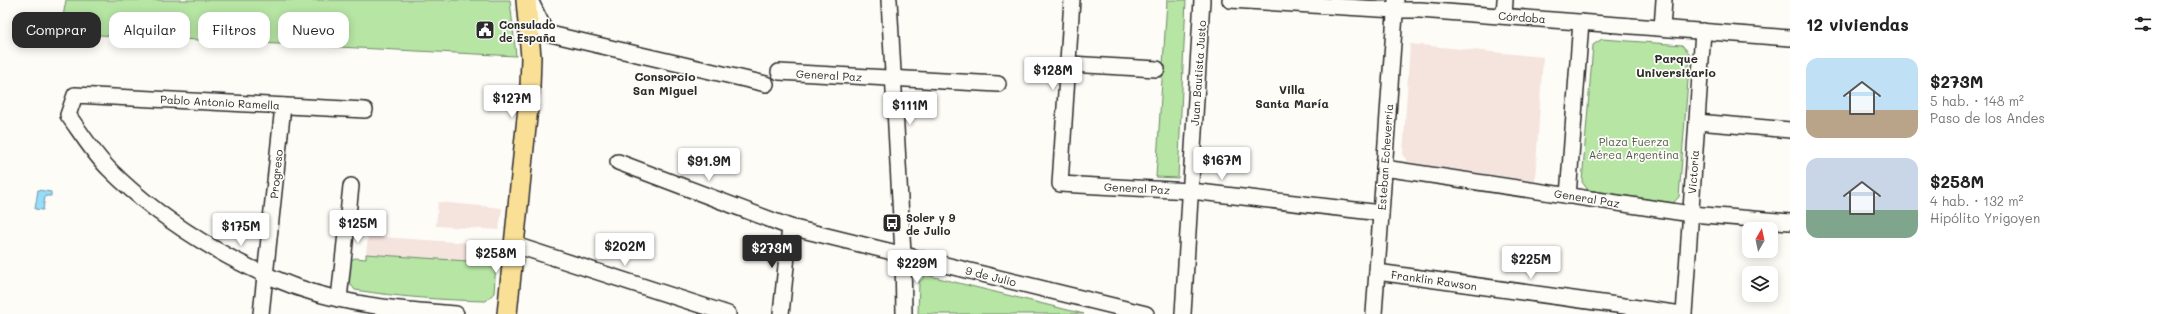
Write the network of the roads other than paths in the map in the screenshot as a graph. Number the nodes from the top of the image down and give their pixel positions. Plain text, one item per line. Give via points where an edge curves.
1 (526, 0) edge
2 (530, 0) edge
3 (889, 0) edge
4 (1072, 0) edge
5 (1202, 0) edge
6 (1230, 0) edge
7 (1505, 0) edge
8 (1664, 0) edge
9 (1396, 5) edge
10 (1504, 16) junction
11 (1581, 22) junction
12 (1662, 28) junction
13 (1703, 31) junction
14 (1790, 38) edge
15 (1068, 64) junction
16 (1157, 69) dead end
17 (779, 72) dead end
18 (894, 78) junction
19 (766, 84) dead end
20 (998, 84) dead end
21 (283, 106) junction
22 (365, 110) dead end
23 (1697, 122) junction
24 (1790, 130) edge
25 (618, 162) dead end
26 (1384, 168) junction
27 (351, 186) dead end
28 (1190, 191) junction
29 (1568, 196) junction
30 (1381, 213) junction
31 (1691, 214) junction
32 (1790, 222) edge
33 (790, 227) junction
34 (515, 245) junction
35 (903, 254) junction
36 (1377, 272) junction
37 (265, 275) junction
38 (339, 299) junction
39 (261, 314) edge
40 (456, 314) edge
41 (507, 314) edge
42 (728, 314) edge
43 (781, 314) edge
44 (904, 314) edge
45 (1146, 314) edge
46 (1183, 314) edge
47 (1374, 314) edge
48 (1683, 314) edge

1 - 34 main road via 530,88
2 - 19 street via 546,34
3 - 18 street
4 - 15 street
5 - 28 street, Juan Bautista Justo
6 - 9 street, Córdoba
7 - 10 street
8 - 12 street
9 - 10 street, Córdoba via 1420,10
9 - 26 street, Esteban Echeverría
10 - 11 street, Córdoba
11 - 12 street, Córdoba
11 - 29 street
12 - 13 street, Córdoba
13 - 14 street, Córdoba
13 - 23 street, Victoria
15 - 16 street
15 - 28 street, General Paz via 1060,184
17 - 18 street, General Paz
18 - 20 street, General Paz
18 - 35 street
21 - 22 street, Pablo Antonio Ramella
21 - 37 street, Progreso
21 - 37 street, Pablo Antonio Ramella via 75,95 68,115 108,168 169,220
23 - 24 street
23 - 31 street, Victoria
25 - 33 street, 9 de Julio
26 - 29 street, General Paz
26 - 30 street, Esteban Echeverría
27 - 38 street
28 - 30 street, General Paz
28 - 46 street, Juan Bautista Justo
29 - 31 street, General Paz
30 - 36 street, Esteban Echeverría
31 - 32 street, General Paz
31 - 48 street, Victoria
33 - 35 street, 9 de Julio
33 - 43 street
34 - 41 main road
34 - 42 street
35 - 44 street
35 - 45 street, 9 de Julio
36 - 47 street, Esteban Echeverría
36 - 48 street, Franklin Rawson
37 - 38 street
37 - 39 street, Progreso
38 - 40 street via 404,311

